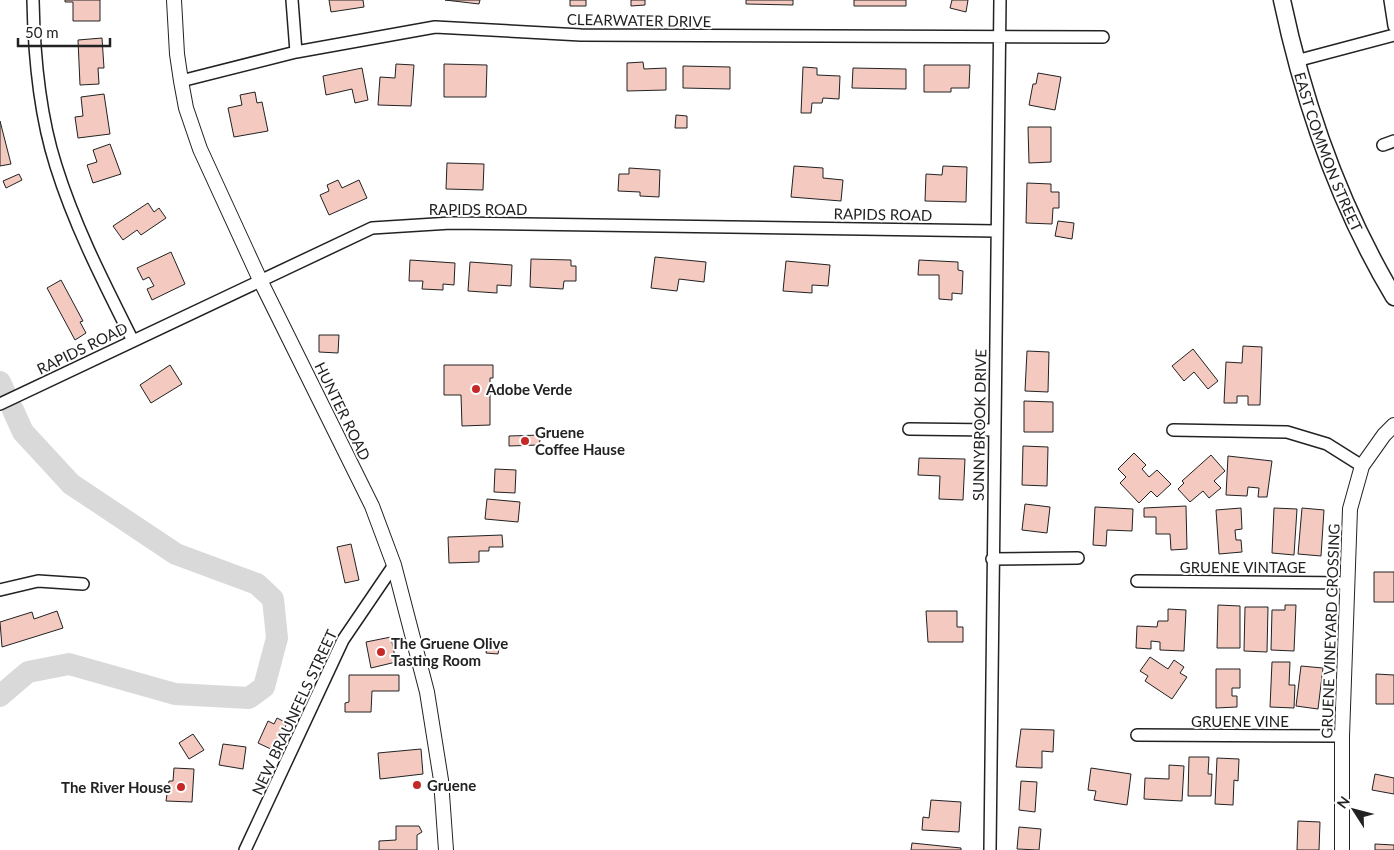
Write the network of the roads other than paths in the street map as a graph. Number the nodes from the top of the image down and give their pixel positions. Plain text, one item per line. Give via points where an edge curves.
1 (33, 0) edge
2 (174, 0) edge
3 (292, 0) edge
4 (1000, 0) edge
5 (1282, 0) edge
6 (1390, 0) edge
7 (1394, 26) edge
8 (1394, 35) edge
9 (1103, 37) dead end
10 (999, 38) junction
11 (296, 52) junction
12 (1296, 61) junction
13 (181, 81) junction
14 (996, 230) junction
15 (261, 282) junction
16 (1394, 297) edge
17 (133, 340) junction
18 (0, 404) edge
19 (1394, 425) edge
20 (909, 429) dead end
21 (994, 430) junction
22 (1174, 430) dead end
23 (1362, 466) junction
24 (1078, 558) dead end
25 (992, 559) junction
26 (394, 565) junction
27 (1137, 581) dead end
28 (1348, 583) junction
29 (83, 584) dead end
30 (0, 590) edge
31 (1137, 735) dead end
32 (1342, 736) junction
33 (244, 850) edge
34 (446, 850) edge
35 (990, 850) edge
36 (1342, 850) edge

1 - 17 street via 36,65 55,164 75,222
2 - 13 street, HUNTER ROAD
3 - 11 street
4 - 10 street, SUNNYBROOK DRIVE
5 - 12 main road, EAST COMMON STREET
6 - 7 street
8 - 12 street
9 - 10 street, CLEARWATER DRIVE
10 - 11 street, CLEARWATER DRIVE via 581,35 435,28
10 - 14 street, SUNNYBROOK DRIVE
11 - 13 street, CLEARWATER DRIVE
12 - 16 main road, EAST COMMON STREET via 1306,101 1330,164 1375,265
13 - 15 street, HUNTER ROAD via 200,149
14 - 15 street, RAPIDS ROAD via 423,224 372,228
14 - 21 street, SUNNYBROOK DRIVE
15 - 17 street, RAPIDS ROAD
15 - 26 street, HUNTER ROAD via 372,506
17 - 18 street, RAPIDS ROAD
19 - 23 street, GRUENE VINEYARD CROSSING
20 - 21 street
21 - 25 street, SUNNYBROOK DRIVE
22 - 23 street via 1287,432 1328,444
23 - 28 street, GRUENE VINEYARD CROSSING via 1350,509
24 - 25 street
25 - 35 street, SUNNYBROOK DRIVE
26 - 33 street, NEW BRAUNFELS STREET via 343,640
26 - 34 street, HUNTER ROAD via 427,692 441,780
27 - 28 street, GRUENE VINTAGE
28 - 32 street, GRUENE VINEYARD CROSSING
29 - 30 street via 38,581
31 - 32 street, GRUENE VINE
32 - 36 street, GRUENE VINEYARD CROSSING

